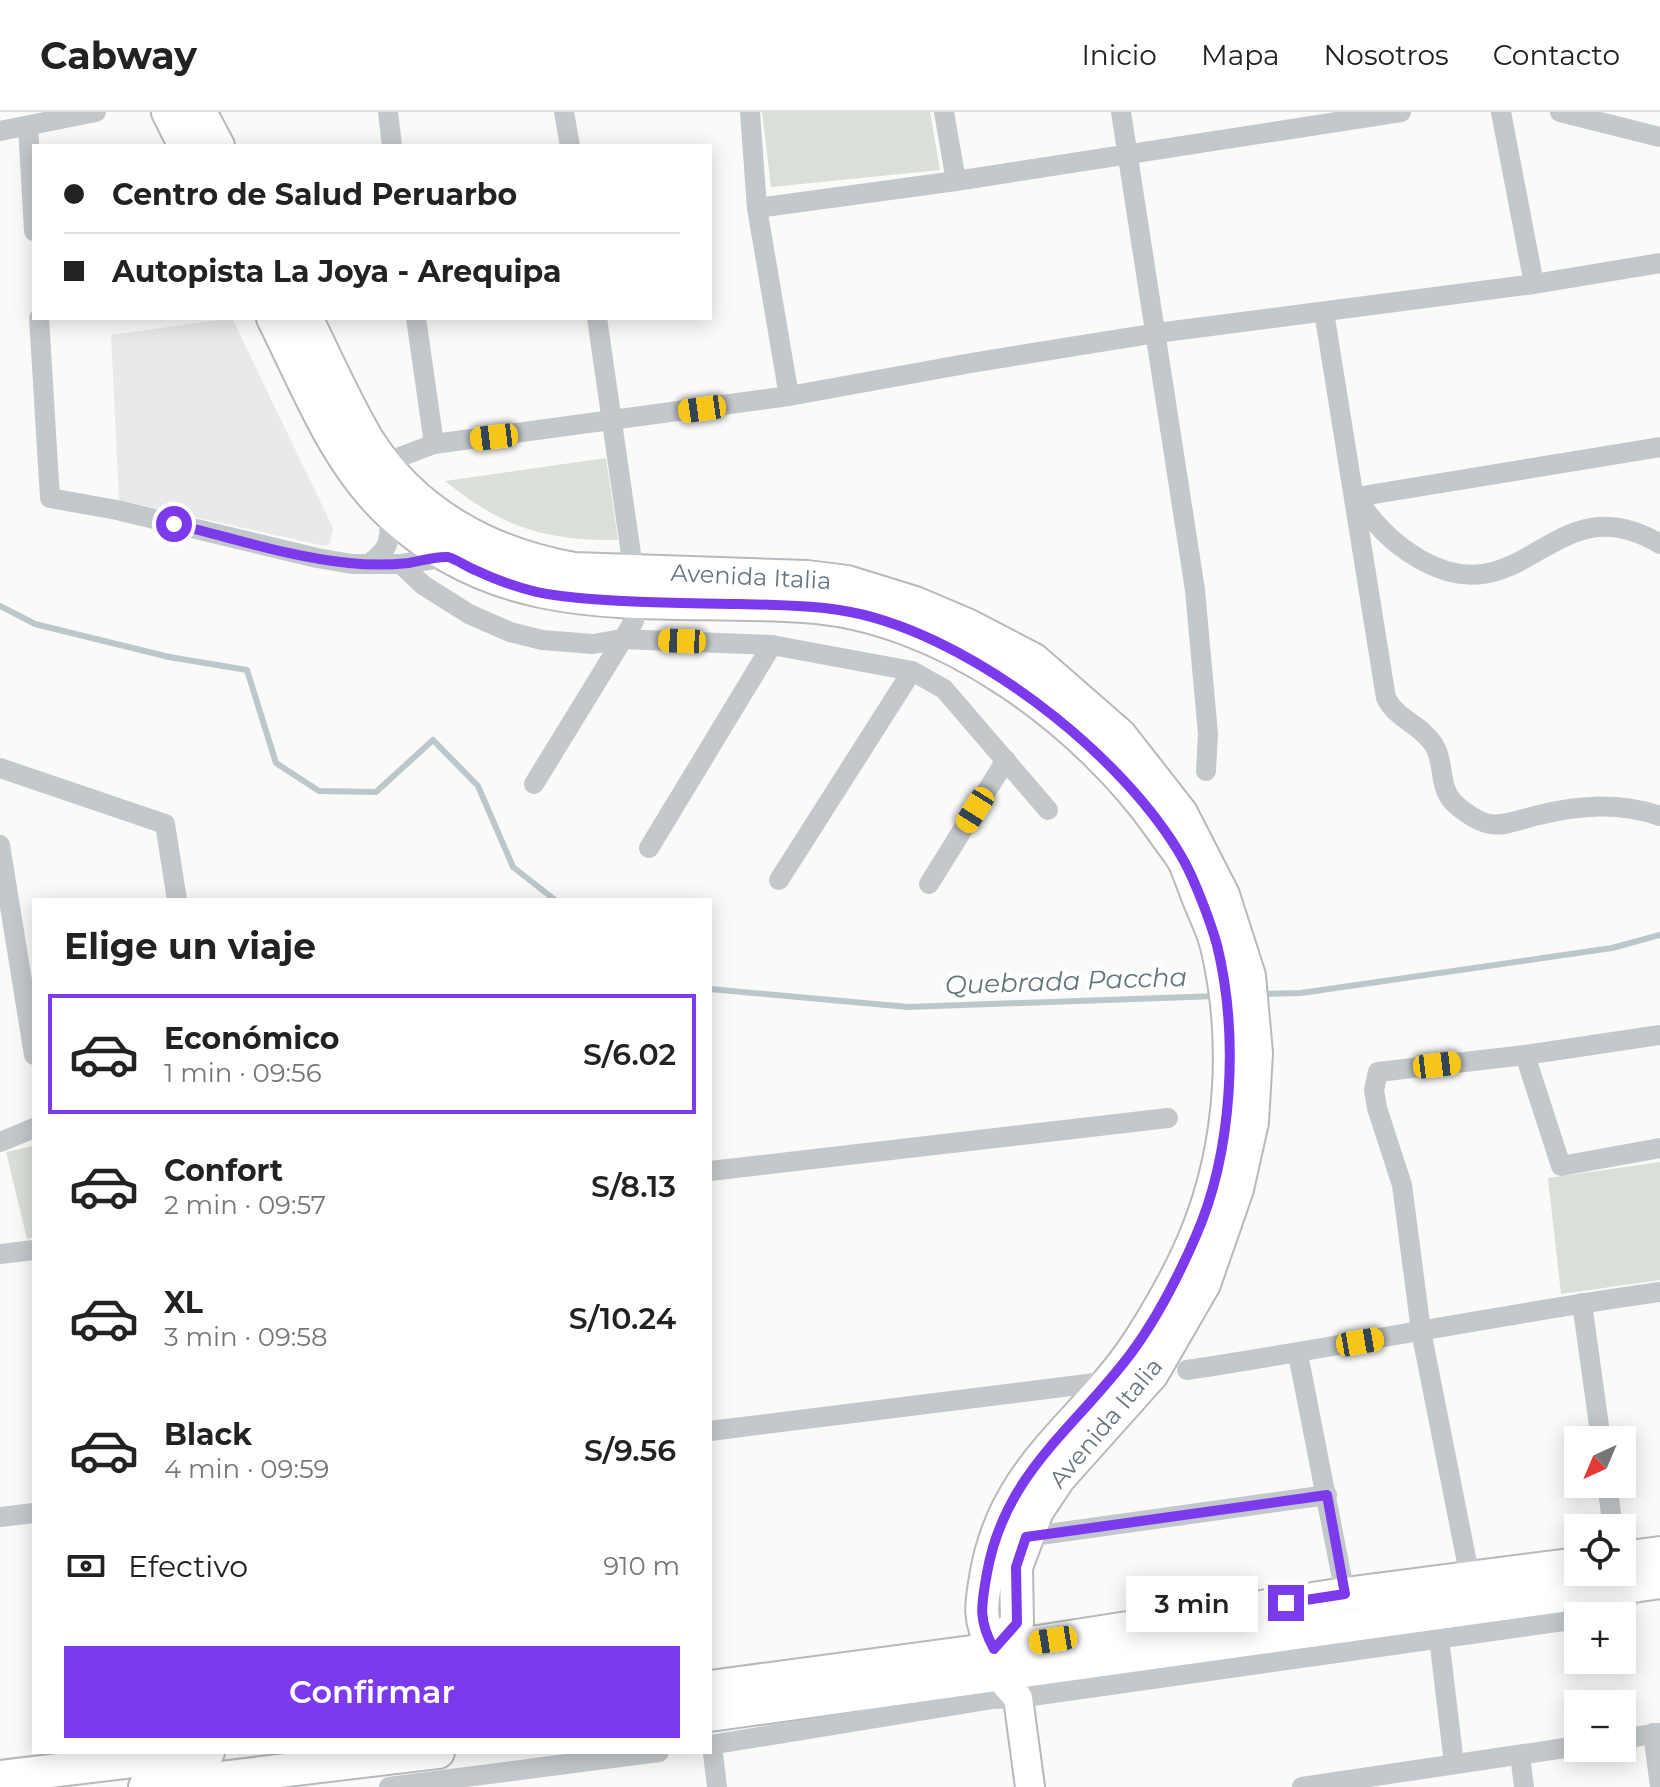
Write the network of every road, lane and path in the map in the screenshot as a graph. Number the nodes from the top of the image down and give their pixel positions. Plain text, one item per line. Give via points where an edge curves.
1 (96, 112) edge
2 (168, 112) edge
3 (200, 112) edge
4 (388, 112) edge
5 (564, 112) edge
6 (750, 112) edge
7 (944, 112) edge
8 (1121, 112) edge
9 (1401, 112) edge
10 (1501, 112) edge
11 (1560, 112) edge
12 (28, 126) junction
13 (0, 131) edge
14 (1660, 137) edge
15 (184, 144) edge
16 (217, 144) edge
17 (392, 144) edge
18 (570, 144) edge
19 (1126, 155) junction
20 (956, 181) junction
21 (32, 196) edge
22 (757, 208) junction
23 (1660, 263) edge
24 (1534, 284) junction
25 (1324, 312) junction
26 (39, 320) edge
27 (274, 320) edge
28 (307, 320) edge
29 (416, 320) edge
30 (597, 320) edge
31 (1157, 333) junction
32 (789, 396) junction
33 (614, 422) junction
34 (434, 444) junction
35 (1660, 447) edge
36 (384, 463) junction
37 (1356, 497) junction
38 (390, 514) junction
39 (1660, 544) edge
40 (448, 557) junction
41 (370, 563) junction
42 (401, 564) junction
43 (634, 587) junction
44 (622, 639) junction
45 (772, 645) junction
46 (912, 671) junction
47 (1006, 760) junction
48 (0, 768) edge
49 (1206, 771) dead end
50 (534, 784) dead end
51 (1048, 810) dead end
52 (1660, 816) edge
53 (0, 845) edge
54 (649, 848) dead end
55 (779, 880) dead end
56 (929, 884) dead end
57 (177, 898) edge
58 (1660, 1035) edge
59 (32, 1043) edge
60 (1525, 1055) junction
61 (1168, 1118) dead end
62 (32, 1129) edge
63 (0, 1142) edge
64 (1660, 1148) edge
65 (712, 1171) edge
66 (1225, 1190) junction
67 (32, 1250) edge
68 (0, 1254) edge
69 (1660, 1292) edge
70 (1582, 1303) junction
71 (1421, 1331) junction
72 (1298, 1354) junction
73 (1187, 1370) dead end
74 (1152, 1374) junction
75 (1109, 1382) junction
76 (1599, 1426) edge
77 (712, 1431) edge
78 (1327, 1495) junction
79 (32, 1513) edge
80 (0, 1517) edge
81 (1026, 1537) junction
82 (1660, 1553) edge
83 (1636, 1556) edge
84 (1564, 1566) edge
85 (1470, 1578) junction
86 (1650, 1583) edge
87 (1345, 1594) junction
88 (1629, 1602) edge
89 (1564, 1621) edge
90 (1439, 1638) junction
91 (1001, 1680) junction
92 (712, 1687) edge
93 (1656, 1733) edge
94 (712, 1735) edge
95 (1636, 1737) edge
96 (712, 1744) edge
97 (1564, 1748) edge
98 (191, 1754) edge
99 (638, 1754) edge
100 (1520, 1755) junction
101 (1454, 1764) junction
102 (442, 1773) edge
103 (0, 1777) edge
104 (145, 1787) edge
105 (389, 1787) edge
106 (717, 1787) edge
107 (1030, 1787) edge
108 (1302, 1787) edge
109 (1524, 1787) edge
110 (1660, 1787) edge

1 - 12 street
2 - 15 main road
3 - 16 main road
4 - 17 street
5 - 18 street
6 - 22 street
7 - 20 street
8 - 19 street
9 - 19 street
10 - 24 street
11 - 14 street
12 - 13 street
12 - 21 street
19 - 20 street
19 - 31 street
20 - 22 street
22 - 32 street
23 - 24 street
24 - 25 street
25 - 31 street
25 - 37 street
26 - 41 street via 50,498 317,558
27 - 38 main road, Avenida Italia via 340,451
28 - 36 main road, Avenida Italia
29 - 34 street
30 - 33 street
31 - 32 street
31 - 49 street via 1195,590 1208,734
32 - 33 street
33 - 34 street
33 - 43 street
34 - 36 street
35 - 37 street
36 - 43 main road, Avenida Italia via 434,513 489,545
37 - 39 street via 1368,517 1403,549 1457,575 1504,570 1591,527 1634,530
37 - 52 street via 1386,698 1393,711 1433,743 1453,802 1491,824 1573,807 1626,806
38 - 40 main road, Avenida Italia
38 - 41 street via 389,543
40 - 42 street
40 - 43 main road, Avenida Italia via 548,595
41 - 42 street
42 - 44 street via 469,614 510,632 582,643
43 - 44 street via 634,621
43 - 66 main road, Avenida Italia via 856,613 905,628 1016,687 1075,732 1137,794 1184,862 1216,943 1230,1030
43 - 66 main road, Avenida Italia via 807,577 847,582 954,619 1034,660 1120,735 1181,813 1223,895 1249,976 1256,1053 1252,1122
44 - 45 street
44 - 50 street
45 - 46 street
45 - 54 street
46 - 47 street via 944,689
46 - 55 street
47 - 51 street
47 - 56 street
48 - 57 street via 165,824
53 - 59 street
58 - 60 street
60 - 64 street via 1561,1166
60 - 71 street via 1378,1072 1374,1090 1402,1185
61 - 65 street
62 - 63 street
66 - 74 main road, Avenida Italia via 1204,1284
66 - 75 main road, Avenida Italia via 1165,1299
67 - 68 street
69 - 70 street
70 - 71 street
70 - 76 street
71 - 72 street
71 - 85 street
72 - 73 street
72 - 78 street
74 - 75 street
74 - 81 main road, Avenida Italia via 1059,1478
75 - 77 street
75 - 91 main road, Avenida Italia via 1039,1459 1003,1520 990,1557 982,1614
78 - 81 street
78 - 87 street
79 - 80 street
81 - 91 main road, Avenida Italia via 1016,1567 1017,1623
82 - 83 main road
84 - 85 main road
85 - 87 main road
86 - 88 street
86 - 91 main road
87 - 91 main road
89 - 90 street
90 - 91 street
90 - 101 street
91 - 92 main road
91 - 94 main road
91 - 107 street
93 - 95 street
93 - 110 street
96 - 106 street
97 - 100 street
98 - 103 main road
99 - 102 street
100 - 101 street
100 - 109 street
101 - 108 street
102 - 104 main road
102 - 105 street

